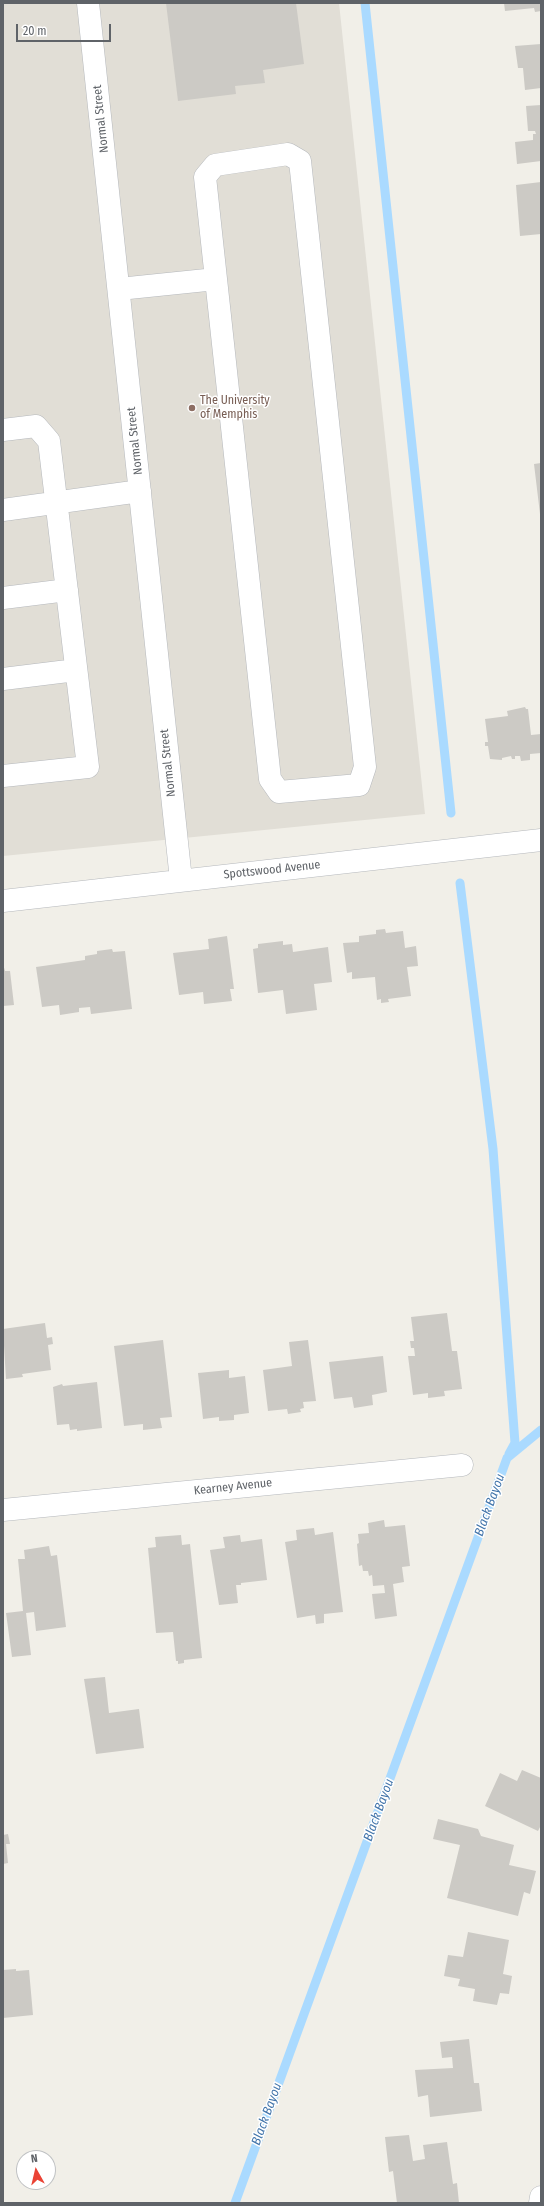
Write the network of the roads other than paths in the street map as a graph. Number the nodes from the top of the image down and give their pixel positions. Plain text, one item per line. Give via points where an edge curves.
1 (88, 3) edge
2 (216, 280) junction
3 (119, 289) junction
4 (3, 430) edge
5 (140, 491) junction
6 (56, 503) junction
7 (3, 510) edge
8 (67, 590) junction
9 (3, 598) edge
10 (76, 670) junction
11 (3, 679) edge
12 (3, 776) edge
13 (541, 840) edge
14 (181, 880) junction
15 (3, 901) edge
16 (462, 1465) dead end
17 (3, 1510) edge
18 (541, 2197) edge
19 (540, 2203) edge

1 - 3 street, Normal Street
2 - 2 street via 205,177 215,165 288,154 300,161 365,768 359,785 279,792 270,779
2 - 3 street
3 - 5 street, Normal Street
4 - 6 street via 36,426 49,441
5 - 6 street
5 - 14 street, Normal Street
6 - 7 street
6 - 8 street
8 - 9 street
8 - 10 street
10 - 11 street
10 - 12 street via 88,766
13 - 14 street, Spottswood Avenue
14 - 15 street, Spottswood Avenue
16 - 17 street, Kearney Avenue
18 - 19 street

